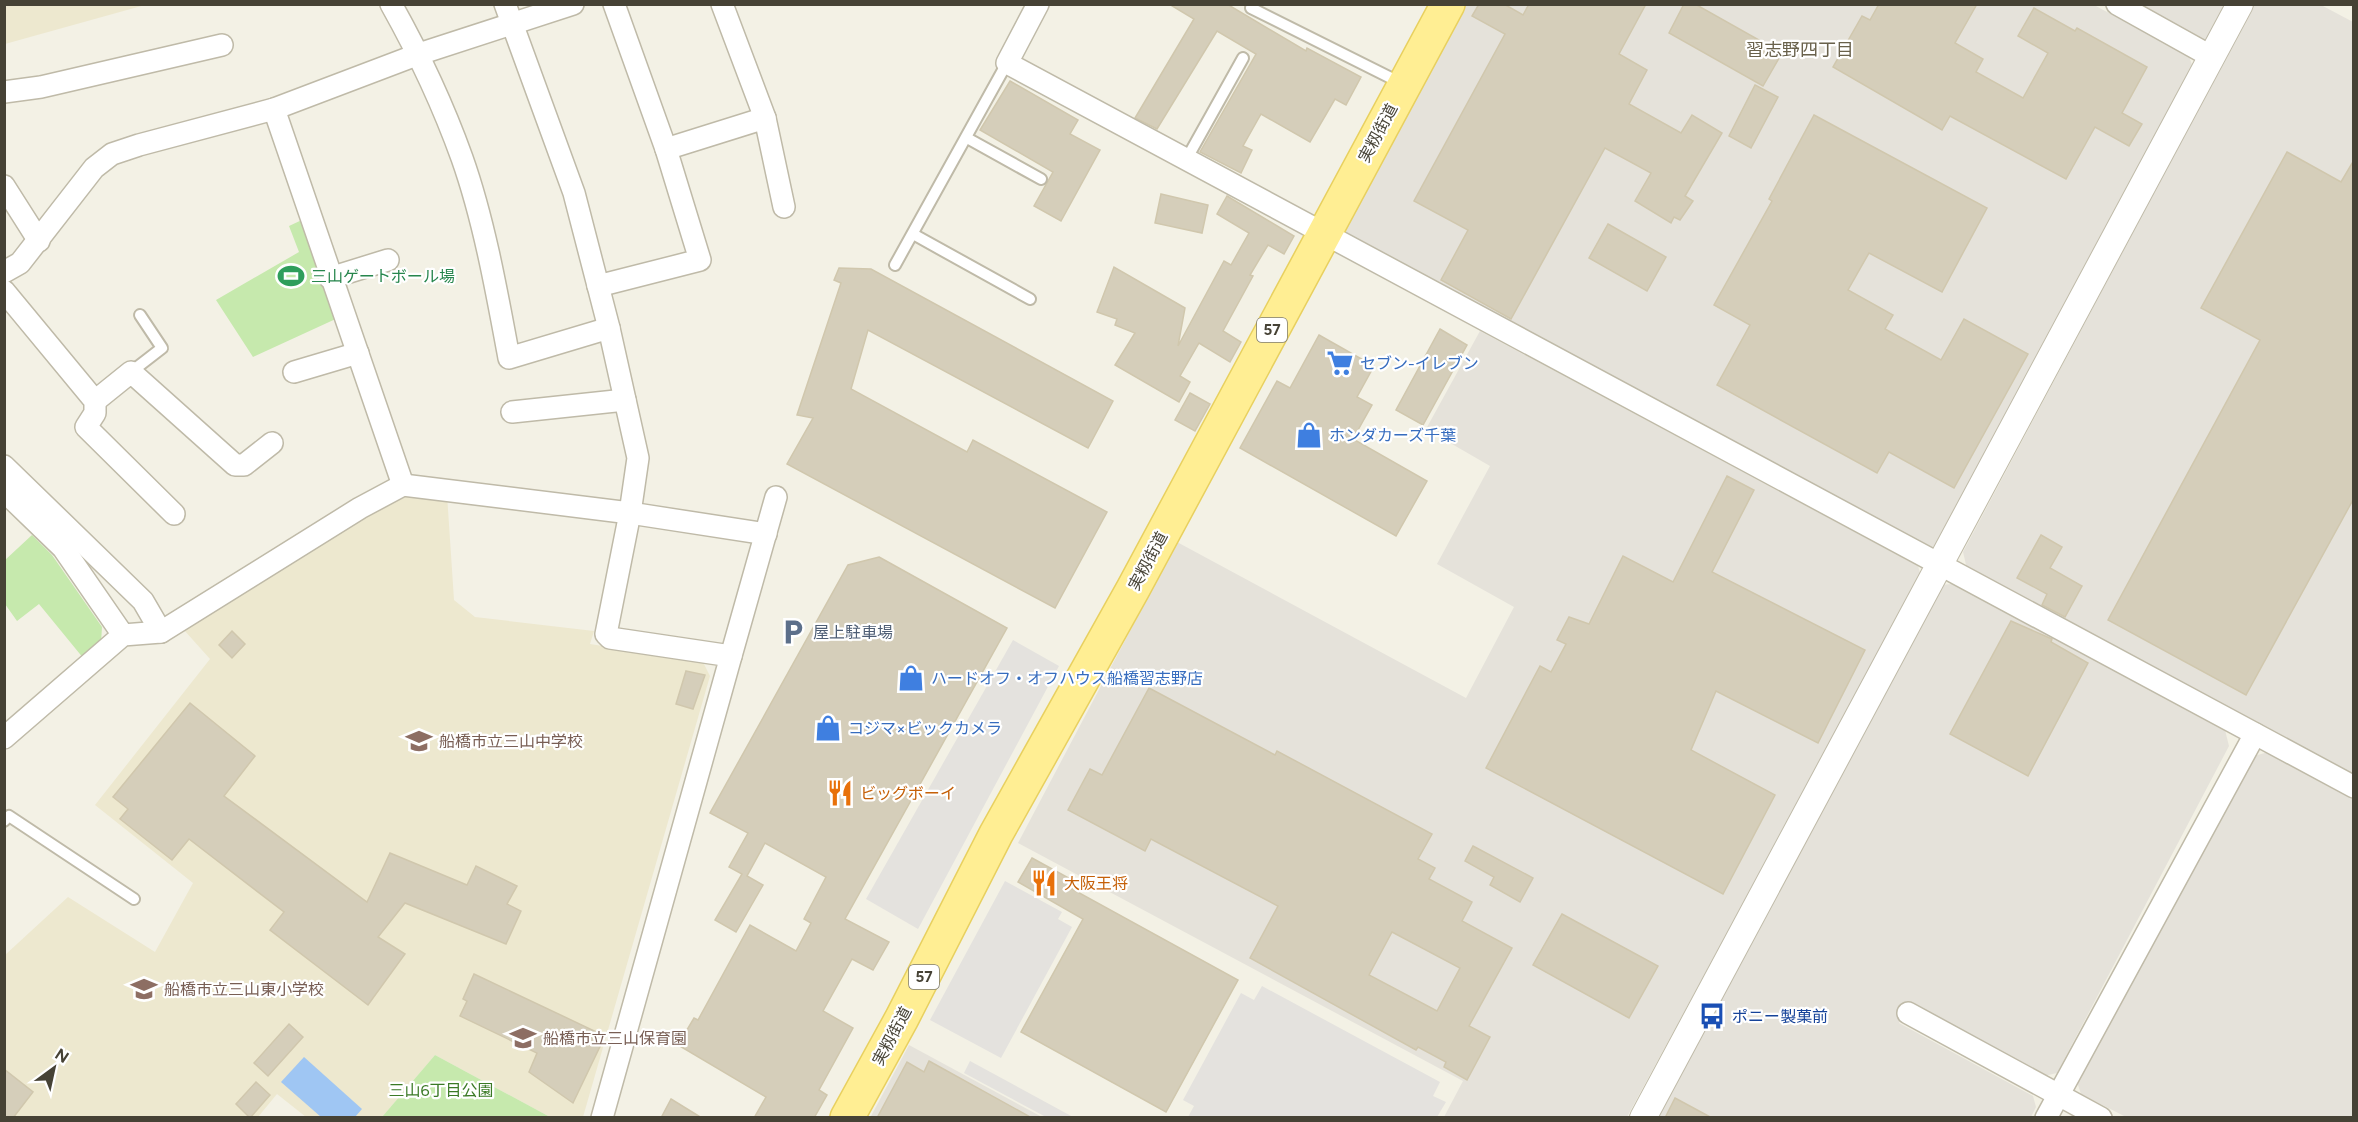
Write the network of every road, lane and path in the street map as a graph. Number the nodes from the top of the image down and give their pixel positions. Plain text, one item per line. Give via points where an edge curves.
1 (392, 4) edge
2 (573, 4) edge
3 (614, 4) edge
4 (722, 4) edge
5 (1038, 4) edge
6 (1448, 4) edge
7 (2117, 4) edge
8 (2240, 4) edge
9 (1251, 8) dead end
10 (508, 14) edge
11 (222, 45) dead end
12 (419, 54) junction
13 (2212, 57) junction
14 (1243, 58) dead end
15 (1007, 63) junction
16 (1404, 84) junction
17 (4, 92) edge
18 (274, 109) junction
19 (765, 118) junction
20 (967, 138) junction
21 (666, 149) junction
22 (1186, 160) junction
23 (1041, 179) dead end
24 (4, 186) edge
25 (784, 207) dead end
26 (913, 234) junction
27 (1324, 234) junction
28 (39, 241) junction
29 (388, 260) dead end
30 (895, 265) dead end
31 (4, 272) edge
32 (330, 278) junction
33 (598, 286) junction
34 (4, 291) edge
35 (1029, 299) dead end
36 (140, 315) dead end
37 (609, 328) junction
38 (358, 352) junction
39 (131, 372) junction
40 (294, 372) dead end
41 (625, 400) junction
42 (94, 401) junction
43 (512, 412) dead end
44 (273, 443) dead end
45 (4, 466) edge
46 (403, 485) junction
47 (4, 491) edge
48 (776, 497) dead end
49 (630, 513) junction
50 (174, 514) dead end
51 (766, 534) junction
52 (1941, 566) junction
53 (161, 632) junction
54 (123, 635) junction
55 (731, 656) junction
56 (2255, 734) junction
57 (4, 738) edge
58 (2354, 787) edge
59 (4, 821) edge
60 (134, 899) dead end
61 (1908, 1012) dead end
62 (2059, 1094) junction
63 (602, 1118) edge
64 (847, 1118) edge
65 (1643, 1118) edge
66 (2046, 1118) edge
67 (2101, 1118) edge

1 - 12 street
2 - 10 street
3 - 21 street
4 - 19 street
5 - 15 street
6 - 16 main road, 実籾街道 / 57
7 - 13 street
8 - 13 street
9 - 16 lane
10 - 12 street
10 - 33 street via 574,193
11 - 17 street
12 - 18 street
12 - 37 street via 462,159 495,281 509,358
13 - 52 street
14 - 22 lane
15 - 20 lane
15 - 22 street
16 - 27 main road, 実籾街道 / 57
18 - 28 street via 112,154 94,168
18 - 32 street
19 - 21 street
19 - 25 street
20 - 23 lane
20 - 26 lane
21 - 33 street via 700,260
22 - 27 street
24 - 28 street
26 - 30 lane
26 - 35 lane
27 - 52 street
27 - 64 main road, 実籾街道 / 57 via 996,834
28 - 31 street via 20,262
29 - 32 street
32 - 38 street
33 - 37 street
34 - 42 street
36 - 39 lane via 162,348
37 - 41 street
38 - 40 street
38 - 46 street
39 - 42 street
39 - 44 street via 235,465 244,465
41 - 43 street
41 - 49 street via 638,458
42 - 50 street via 95,413 86,428
45 - 53 street via 143,602
46 - 49 street
46 - 53 street
47 - 54 street via 63,548
48 - 51 street
49 - 51 street
49 - 55 street via 606,634 610,638
51 - 55 street
52 - 56 street
52 - 65 street
53 - 54 street
54 - 57 street
55 - 63 street
56 - 58 street
56 - 62 street
59 - 60 lane via 9,816
61 - 62 street
62 - 66 street
62 - 67 street

